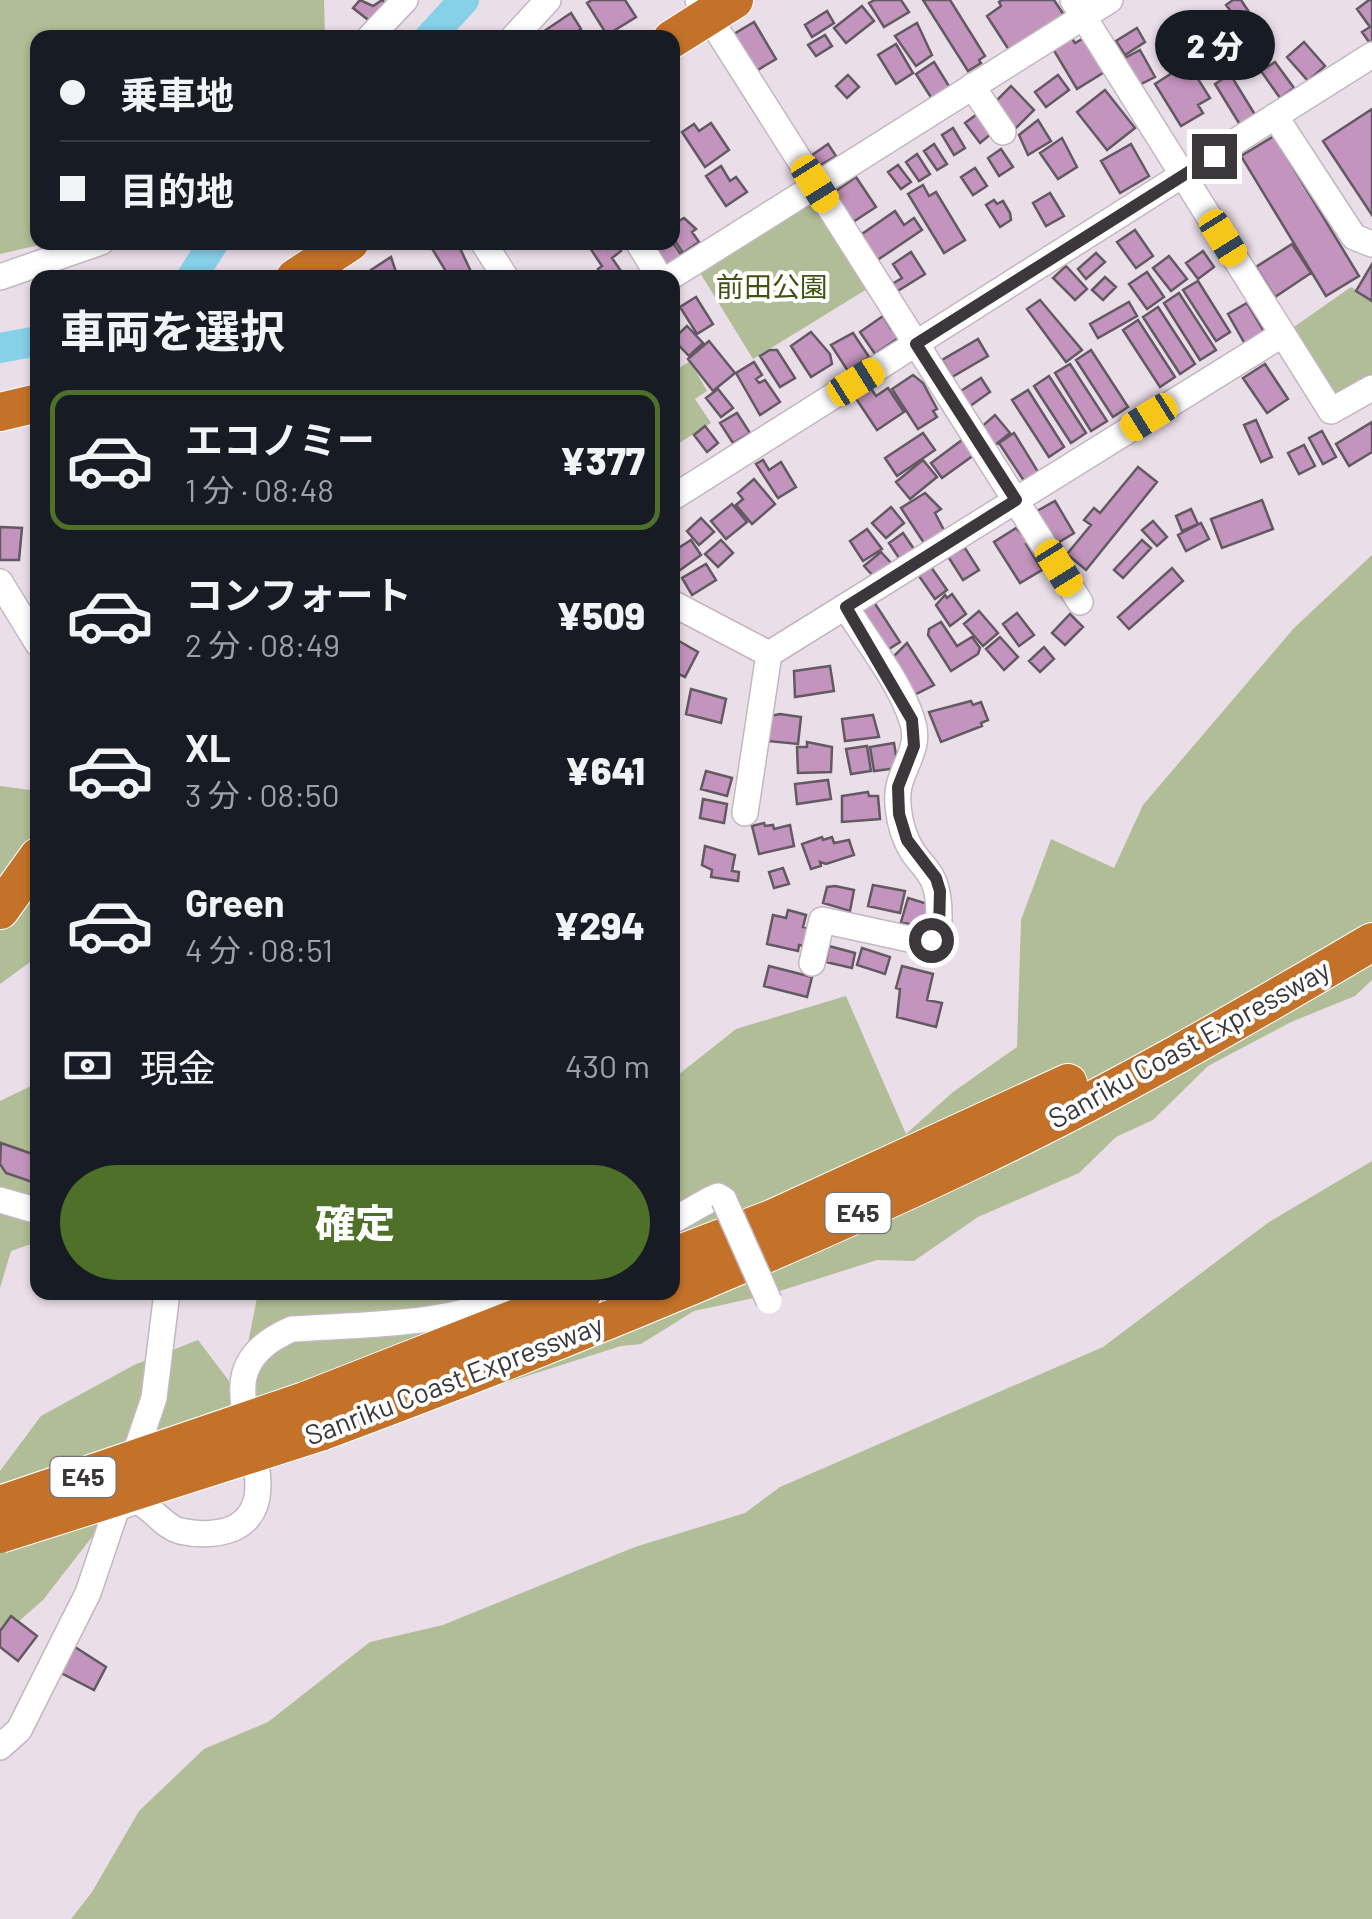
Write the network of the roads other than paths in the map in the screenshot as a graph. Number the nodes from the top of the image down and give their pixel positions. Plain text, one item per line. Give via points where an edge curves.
1 (405, 0) edge
2 (548, 0) edge
3 (1110, 0) edge
4 (714, 5) edge
5 (1078, 8) edge
6 (377, 30) edge
7 (521, 30) edge
8 (680, 33) edge
9 (1372, 55) edge
10 (972, 86) junction
11 (1276, 116) junction
12 (1004, 132) dead end
13 (1183, 175) junction
14 (815, 184) junction
15 (1372, 244) edge
16 (78, 250) edge
17 (331, 250) edge
18 (305, 270) edge
19 (680, 271) edge
20 (0, 277) edge
21 (1282, 334) junction
22 (916, 344) junction
23 (1372, 388) edge
24 (680, 493) edge
25 (1016, 500) junction
26 (0, 582) edge
27 (1080, 602) dead end
28 (846, 607) junction
29 (680, 609) edge
30 (30, 631) edge
31 (769, 654) junction
32 (745, 813) dead end
33 (30, 869) edge
34 (0, 910) edge
35 (1372, 940) edge
36 (812, 963) dead end
37 (0, 1200) edge
38 (30, 1209) edge
39 (680, 1216) edge
40 (680, 1255) edge
41 (680, 1289) edge
42 (165, 1300) edge
43 (500, 1300) edge
44 (566, 1300) edge
45 (655, 1300) edge
46 (769, 1301) dead end
47 (312, 1417) junction
48 (0, 1505) edge
49 (117, 1508) junction
50 (0, 1534) edge
51 (0, 1747) edge

1 - 6 street
2 - 7 street
3 - 5 street
4 - 8 highway
4 - 14 street
5 - 10 street
5 - 13 street
9 - 11 street
10 - 12 street
10 - 14 street
11 - 13 street
11 - 15 street via 1354,237
13 - 21 street
13 - 22 street
14 - 19 street
14 - 22 street
16 - 20 street
17 - 18 highway
21 - 23 street via 1331,411
21 - 25 street
22 - 24 street
22 - 25 street
25 - 27 street
25 - 28 street
26 - 30 street
28 - 31 street
28 - 36 street via 912,720 914,746 898,787 899,814 907,840 936,878 939,930 923,942 822,920
29 - 31 street
31 - 32 street
33 - 34 highway
35 - 40 highway, Sanriku Coast Expressway / E45 via 970,1131
35 - 41 highway, Sanriku Coast Expressway / E45 via 1187,1050 982,1156
37 - 38 street
39 - 46 street, bridge via 718,1196 724,1200
42 - 49 street via 154,1398
43 - 49 street via 424,1320 278,1335 245,1372 242,1394 259,1484 248,1520 200,1534 176,1530 136,1501
44 - 47 highway, Sanriku Coast Expressway / E45
45 - 47 highway, Sanriku Coast Expressway / E45 via 558,1343
47 - 48 highway, Sanriku Coast Expressway / E45, bridge
47 - 50 highway, Sanriku Coast Expressway / E45, bridge
49 - 51 street via 88,1593 19,1730

